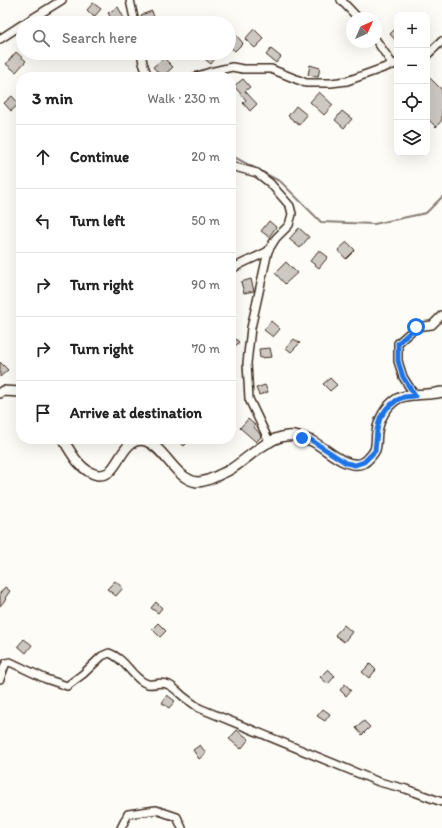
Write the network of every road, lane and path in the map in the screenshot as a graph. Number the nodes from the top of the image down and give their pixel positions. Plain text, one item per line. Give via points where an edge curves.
1 (62, 0) edge
2 (130, 0) edge
3 (341, 0) edge
4 (352, 12) edge
5 (37, 16) edge
6 (133, 16) edge
7 (16, 29) edge
8 (0, 39) edge
9 (442, 41) edge
10 (382, 48) edge
11 (430, 52) edge
12 (142, 60) edge
13 (394, 63) edge
14 (394, 64) edge
15 (146, 72) edge
16 (210, 72) edge
17 (236, 167) edge
18 (268, 251) junction
19 (236, 267) edge
20 (442, 315) edge
21 (16, 392) edge
22 (442, 392) edge
23 (0, 393) edge
24 (415, 396) junction
25 (270, 443) junction
26 (66, 444) edge
27 (131, 444) edge
28 (152, 444) edge
29 (0, 679) edge
30 (442, 802) edge
31 (121, 828) edge
32 (182, 828) edge

1 - 5 street
2 - 6 street
3 - 4 street
7 - 8 street
9 - 11 street
10 - 13 street
12 - 15 street
14 - 16 street via 347,81 331,83 306,83 271,69 232,68
17 - 18 street via 257,173 270,183 290,206 292,214 289,225
18 - 19 street
18 - 25 street via 251,328 247,363 249,398
20 - 24 street via 432,325 416,327 398,343 398,361 403,377
21 - 23 main road
22 - 24 main road
24 - 25 main road via 404,397 387,408 380,418 375,451 364,462 355,465 346,463 311,440 294,436 283,437
25 - 28 main road via 231,470 206,481 197,482 175,468
26 - 27 main road via 80,464 91,474 102,475 111,471
29 - 30 street via 6,663 10,662 67,686 102,656 114,654 140,680 148,684 168,684 199,708 378,782
31 - 32 street via 128,814 156,810 177,817

